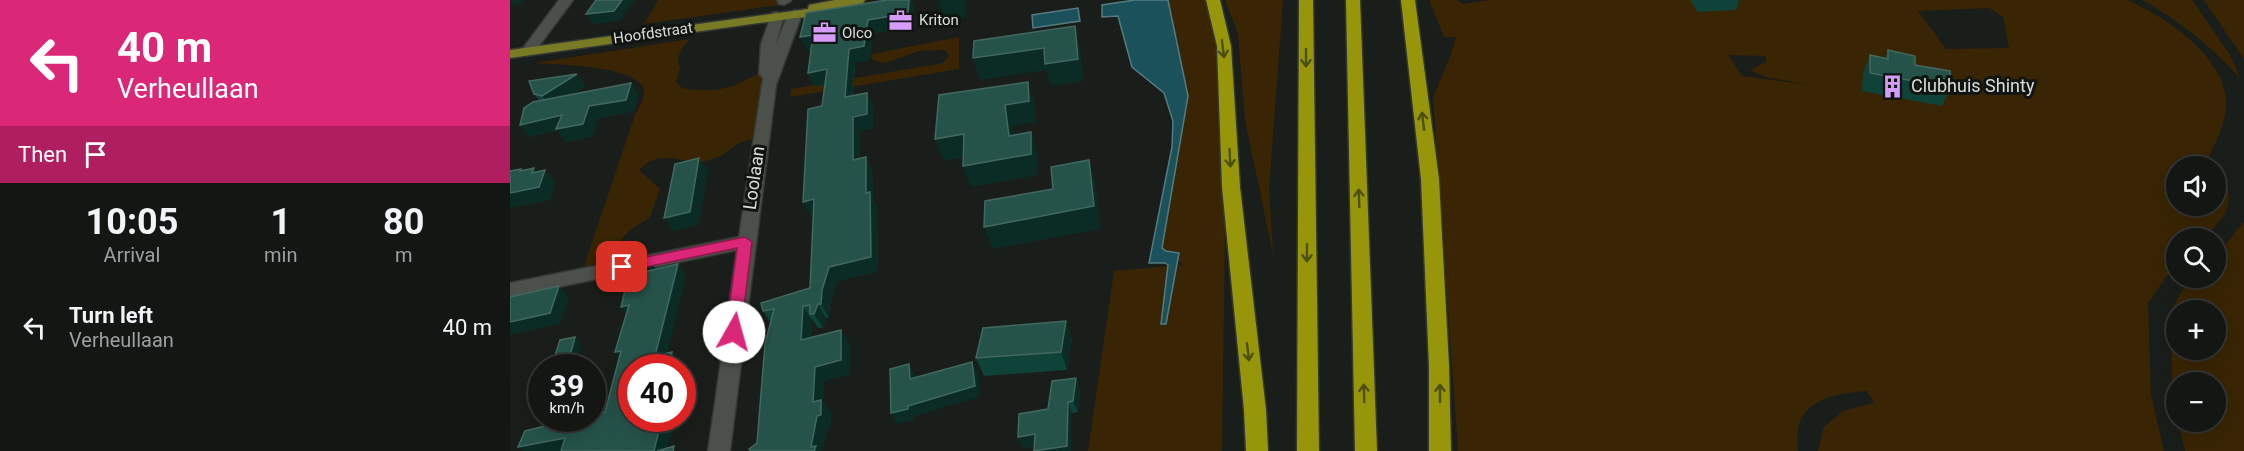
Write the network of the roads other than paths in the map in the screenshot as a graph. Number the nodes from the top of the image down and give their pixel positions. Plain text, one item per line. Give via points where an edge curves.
1 (566, 0) edge
2 (858, 0) edge
3 (1213, 0) edge
4 (1305, 0) edge
5 (1353, 0) edge
6 (1408, 0) edge
7 (873, 5) edge
8 (795, 14) junction
9 (777, 16) junction
10 (528, 51) junction
11 (510, 54) edge
12 (768, 85) junction
13 (745, 242) junction
14 (510, 290) edge
15 (718, 451) edge
16 (1257, 451) edge
17 (1308, 451) edge
18 (1366, 451) edge
19 (1440, 451) edge

1 - 10 street
2 - 8 main road, Hoofdstraat
3 -> 16 highway via 1224,46 1231,187
4 -> 17 highway
18 -> 5 highway
19 -> 6 highway via 1430,179
7 - 8 main road, Hoofdstraat
8 - 9 main road, Hoofdstraat
8 - 12 street, Loolaan
9 - 10 main road, Hoofdstraat
9 - 12 street, Loolaan via 766,57
10 - 11 main road, Hoofdstraat
12 - 13 street, Loolaan
13 - 14 street
13 - 15 street, Loolaan

